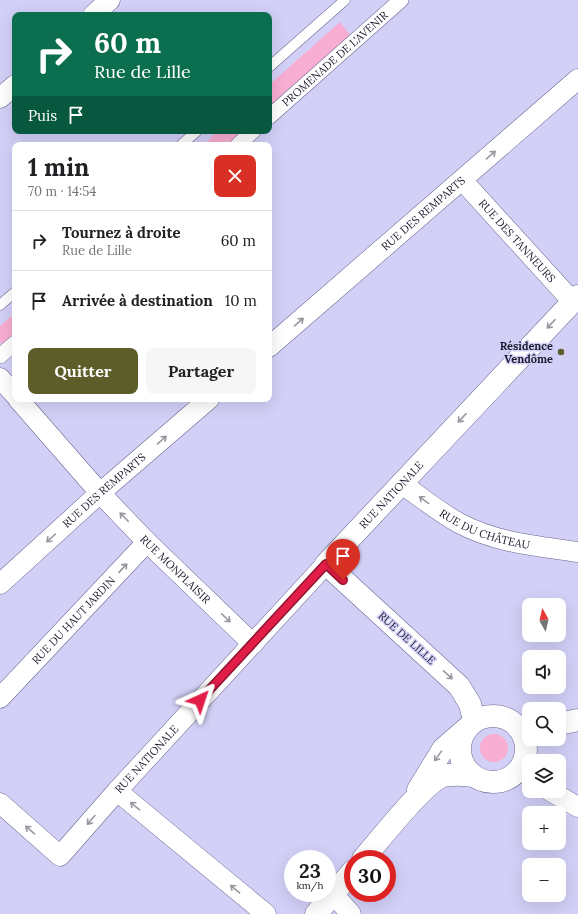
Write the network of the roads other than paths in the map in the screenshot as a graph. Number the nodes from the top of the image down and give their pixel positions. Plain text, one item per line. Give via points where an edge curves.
1 (110, 0) edge
2 (345, 0) edge
3 (401, 0) edge
4 (96, 12) edge
5 (272, 64) edge
6 (578, 79) edge
7 (12, 88) edge
8 (0, 98) edge
9 (272, 114) edge
10 (194, 134) edge
11 (250, 134) edge
12 (184, 142) edge
13 (241, 142) edge
14 (462, 180) junction
15 (12, 295) edge
16 (575, 298) edge
17 (0, 305) edge
18 (272, 344) edge
19 (12, 346) edge
20 (0, 356) edge
21 (0, 378) edge
22 (12, 392) edge
23 (21, 402) edge
24 (206, 402) edge
25 (401, 483) junction
26 (100, 493) junction
27 (147, 542) junction
28 (578, 552) edge
29 (326, 564) junction
30 (0, 584) edge
31 (253, 644) junction
32 (0, 698) edge
33 (578, 720) edge
34 (566, 723) edge
35 (470, 725) junction
36 (522, 732) edge
37 (522, 773) edge
38 (474, 776) junction
39 (117, 791) junction
40 (562, 798) edge
41 (0, 803) edge
42 (410, 805) junction
43 (578, 807) edge
44 (371, 850) edge
45 (344, 881) edge
46 (336, 891) edge
47 (336, 897) edge
48 (326, 902) edge
49 (266, 914) edge
50 (316, 914) edge
51 (351, 914) edge

1 - 4 street
2 - 5 lane
3 - 9 street, PROMENADE DE L'AVENIR
14 -> 6 street, RUE DES REMPARTS
7 - 8 street
10 - 12 lane
11 - 13 street
14 - 16 street, RUE DES TANNEURS
18 -> 14 street, RUE DES REMPARTS
15 - 17 lane
16 -> 25 main road, RUE NATIONALE
19 - 20 street
21 - 22 street
23 - 26 street, RUE MONPLAISIR
26 -> 24 street, RUE DES REMPARTS
28 -> 25 street, RUE DU CHÂTEAU via 527,545 483,534 459,523
25 - 29 main road, RUE NATIONALE
27 -> 26 street, RUE MONPLAISIR
26 -> 30 street, RUE DES REMPARTS
27 -> 31 street, RUE MONPLAISIR
32 -> 27 street, RUE DU HAUT JARDIN
29 - 31 street, RUE NATIONALE
29 -> 35 main road, RUE DE LILLE via 459,686 470,704
31 - 39 street, RUE NATIONALE
33 - 34 main road
35 - 36 main road via 494,715 509,719
35 - 38 main road via 460,746 461,758
35 -> 42 main road via 443,749
37 - 38 main road via 502,781 490,782
38 - 42 main road via 449,775 439,778
39 -> 41 street, RUE NATIONALE via 60,856
49 -> 39 street
40 - 43 street
42 - 44 main road
45 - 46 main road
47 - 51 street
48 - 50 main road

